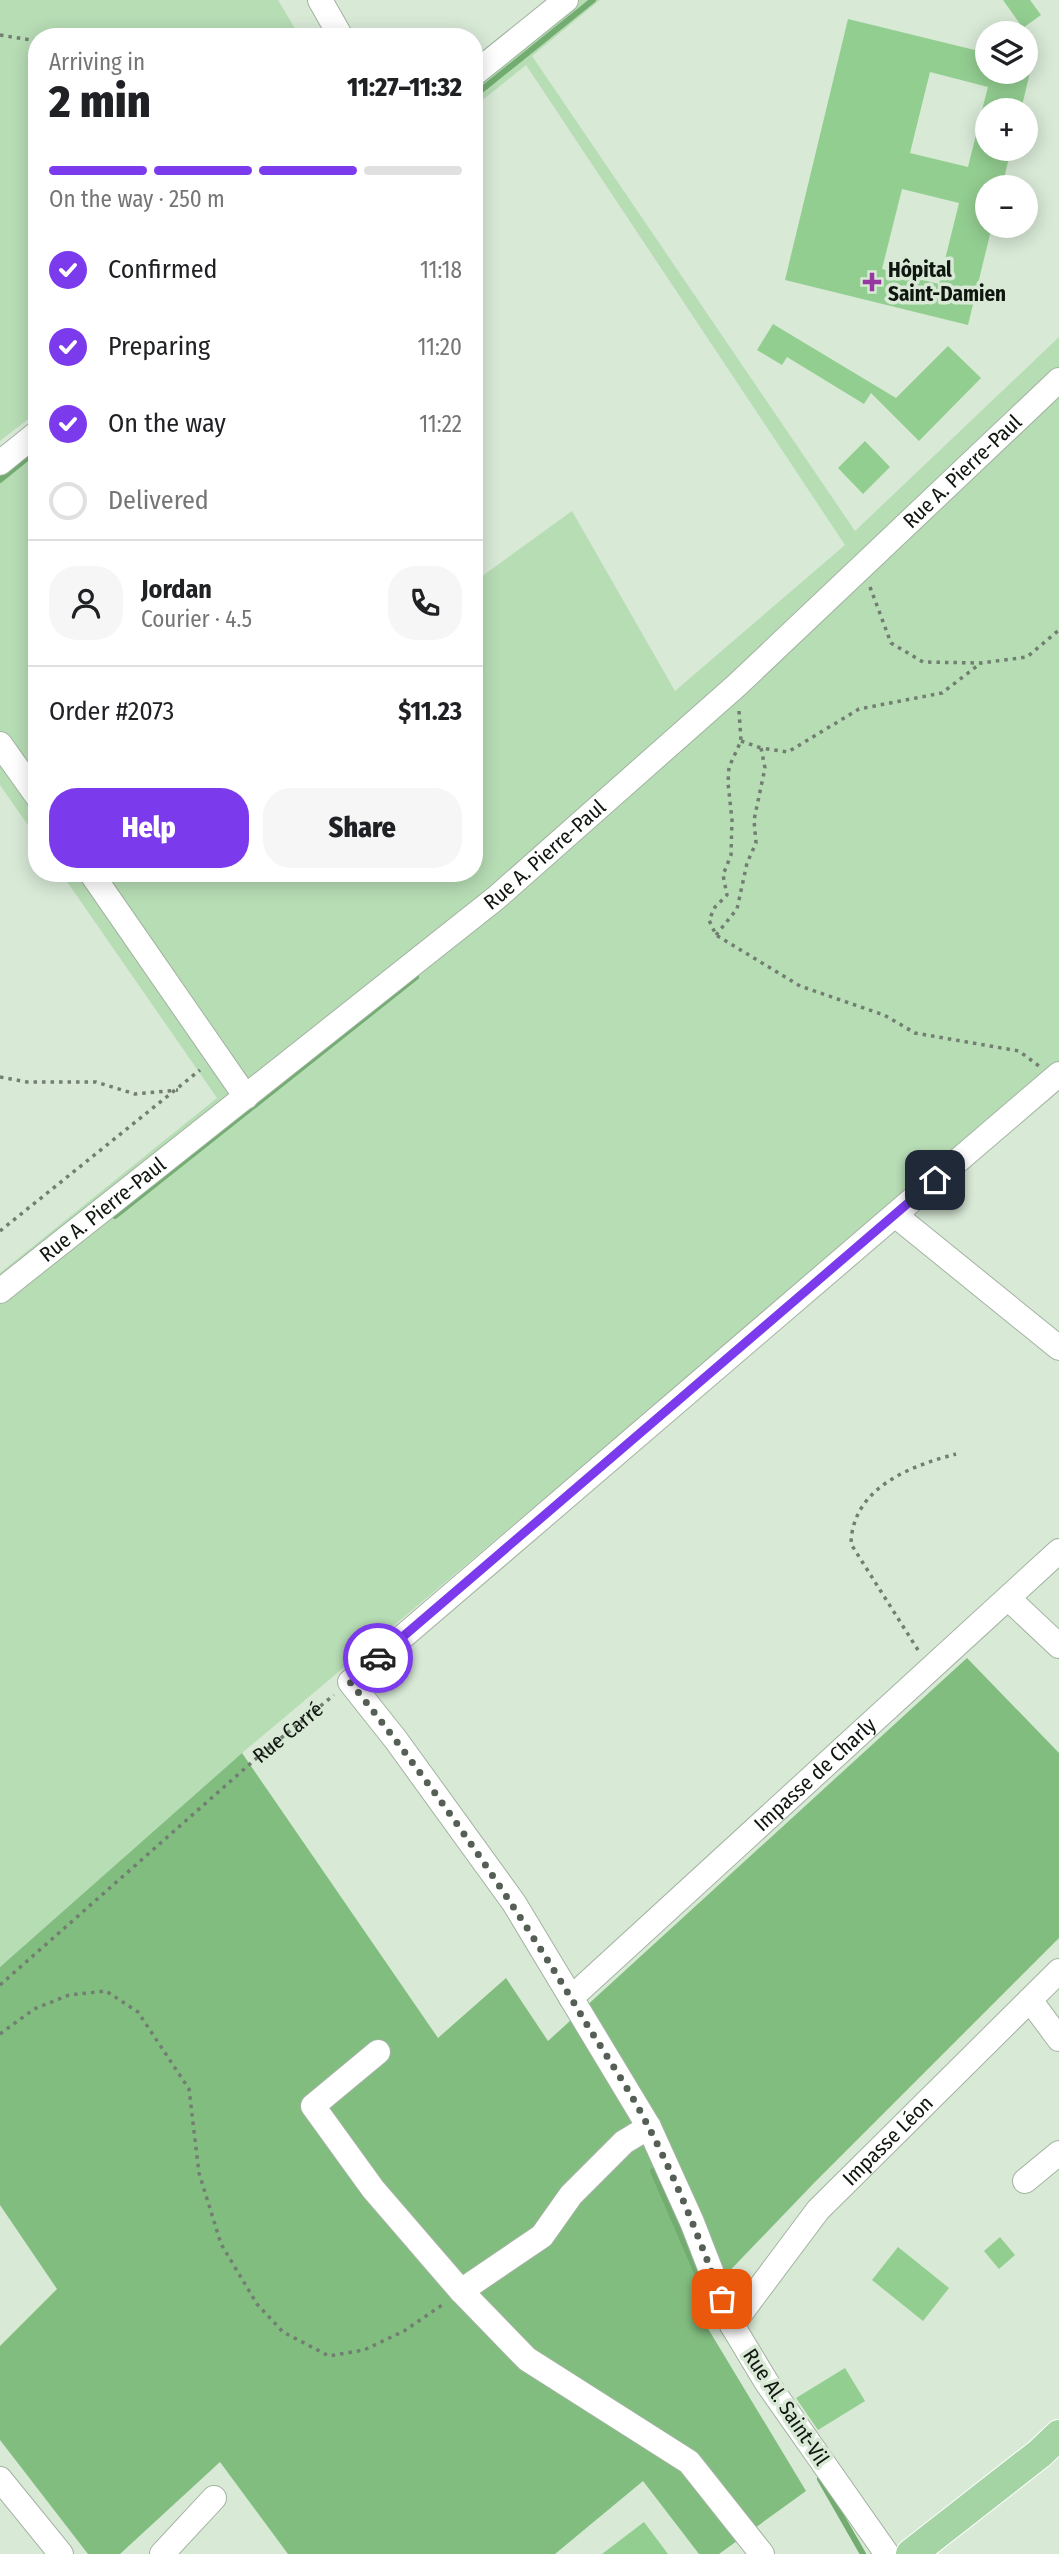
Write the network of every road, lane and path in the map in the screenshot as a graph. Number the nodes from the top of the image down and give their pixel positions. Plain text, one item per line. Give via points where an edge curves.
1 (320, 0) edge
2 (566, 0) edge
3 (336, 28) edge
4 (0, 35) edge
5 (28, 40) edge
6 (483, 67) edge
7 (1059, 380) edge
8 (28, 440) edge
9 (0, 463) edge
10 (863, 567) junction
11 (1059, 630) edge
12 (981, 663) junction
13 (737, 685) junction
14 (741, 741) junction
15 (0, 744) edge
16 (761, 748) junction
17 (28, 783) edge
18 (97, 882) edge
19 (716, 935) junction
20 (218, 1054) junction
21 (0, 1077) edge
22 (1058, 1077) edge
23 (178, 1090) junction
24 (246, 1097) junction
25 (895, 1215) junction
26 (0, 1231) edge
27 (0, 1291) edge
28 (1059, 1348) edge
29 (956, 1454) dead end
30 (1059, 1551) edge
31 (1009, 1599) junction
32 (1059, 1646) edge
33 (931, 1669) junction
34 (350, 1682) junction
35 (1059, 1971) edge
36 (0, 1985) edge
37 (571, 1998) junction
38 (1030, 2000) junction
39 (0, 2034) edge
40 (1059, 2039) edge
41 (378, 2052) dead end
42 (649, 2127) junction
43 (1059, 2153) edge
44 (1025, 2181) dead end
45 (461, 2291) junction
46 (732, 2325) junction
47 (1059, 2435) edge
48 (0, 2479) edge
49 (214, 2498) dead end
50 (61, 2554) edge
51 (162, 2554) edge
52 (762, 2554) edge
53 (887, 2554) edge
54 (911, 2554) edge

1 - 3 street
2 - 6 street
4 - 5 path
7 - 10 street, Rue A. Pierre-Paul
8 - 9 street
10 - 12 path via 891,643 923,662
10 - 13 street, Rue A. Pierre-Paul
11 - 12 path via 1027,657
12 - 16 path via 942,693 859,709 788,752
13 - 14 path
13 - 24 street, Rue A. Pierre-Paul via 496,898
14 - 16 path
14 - 19 path via 729,767 731,855 723,875 727,895 709,920
15 - 17 street
16 - 19 path via 765,768 754,820 756,843 737,909
18 - 20 street
19 - 22 path via 800,986 884,1015 915,1033 1019,1051
20 - 23 path
20 - 24 street
21 - 23 path via 27,1082 96,1082 135,1094
22 - 25 street
23 - 26 path
24 - 27 street, Rue A. Pierre-Paul
25 - 28 street
25 - 34 street
29 - 33 path via 898,1474 861,1508 851,1527 851,1544
30 - 31 street, Impasse de Charly
31 - 32 street
31 - 33 street, Impasse de Charly
33 - 37 street, Impasse de Charly
34 - 36 path, Rue Carré via 259,1756
34 - 37 street, Rue Al. Saint-Vil via 513,1903
35 - 38 street, Impasse Léon
37 - 42 street, Rue Al. Saint-Vil
38 - 40 street
38 - 46 street, Impasse Léon via 818,2210
39 - 45 path via 34,2010 69,1995 106,1992 138,2012 189,2089 199,2173 221,2244 257,2304 283,2332 330,2356 364,2350 404,2331
41 - 45 street via 313,2106 373,2189
42 - 45 street via 624,2142 580,2186 542,2236
42 - 46 street, Rue Al. Saint-Vil
43 - 44 street
45 - 52 street via 527,2360 689,2462
46 - 53 street, Rue Al. Saint-Vil via 767,2383
47 - 54 main road
48 - 50 street
49 - 51 street

